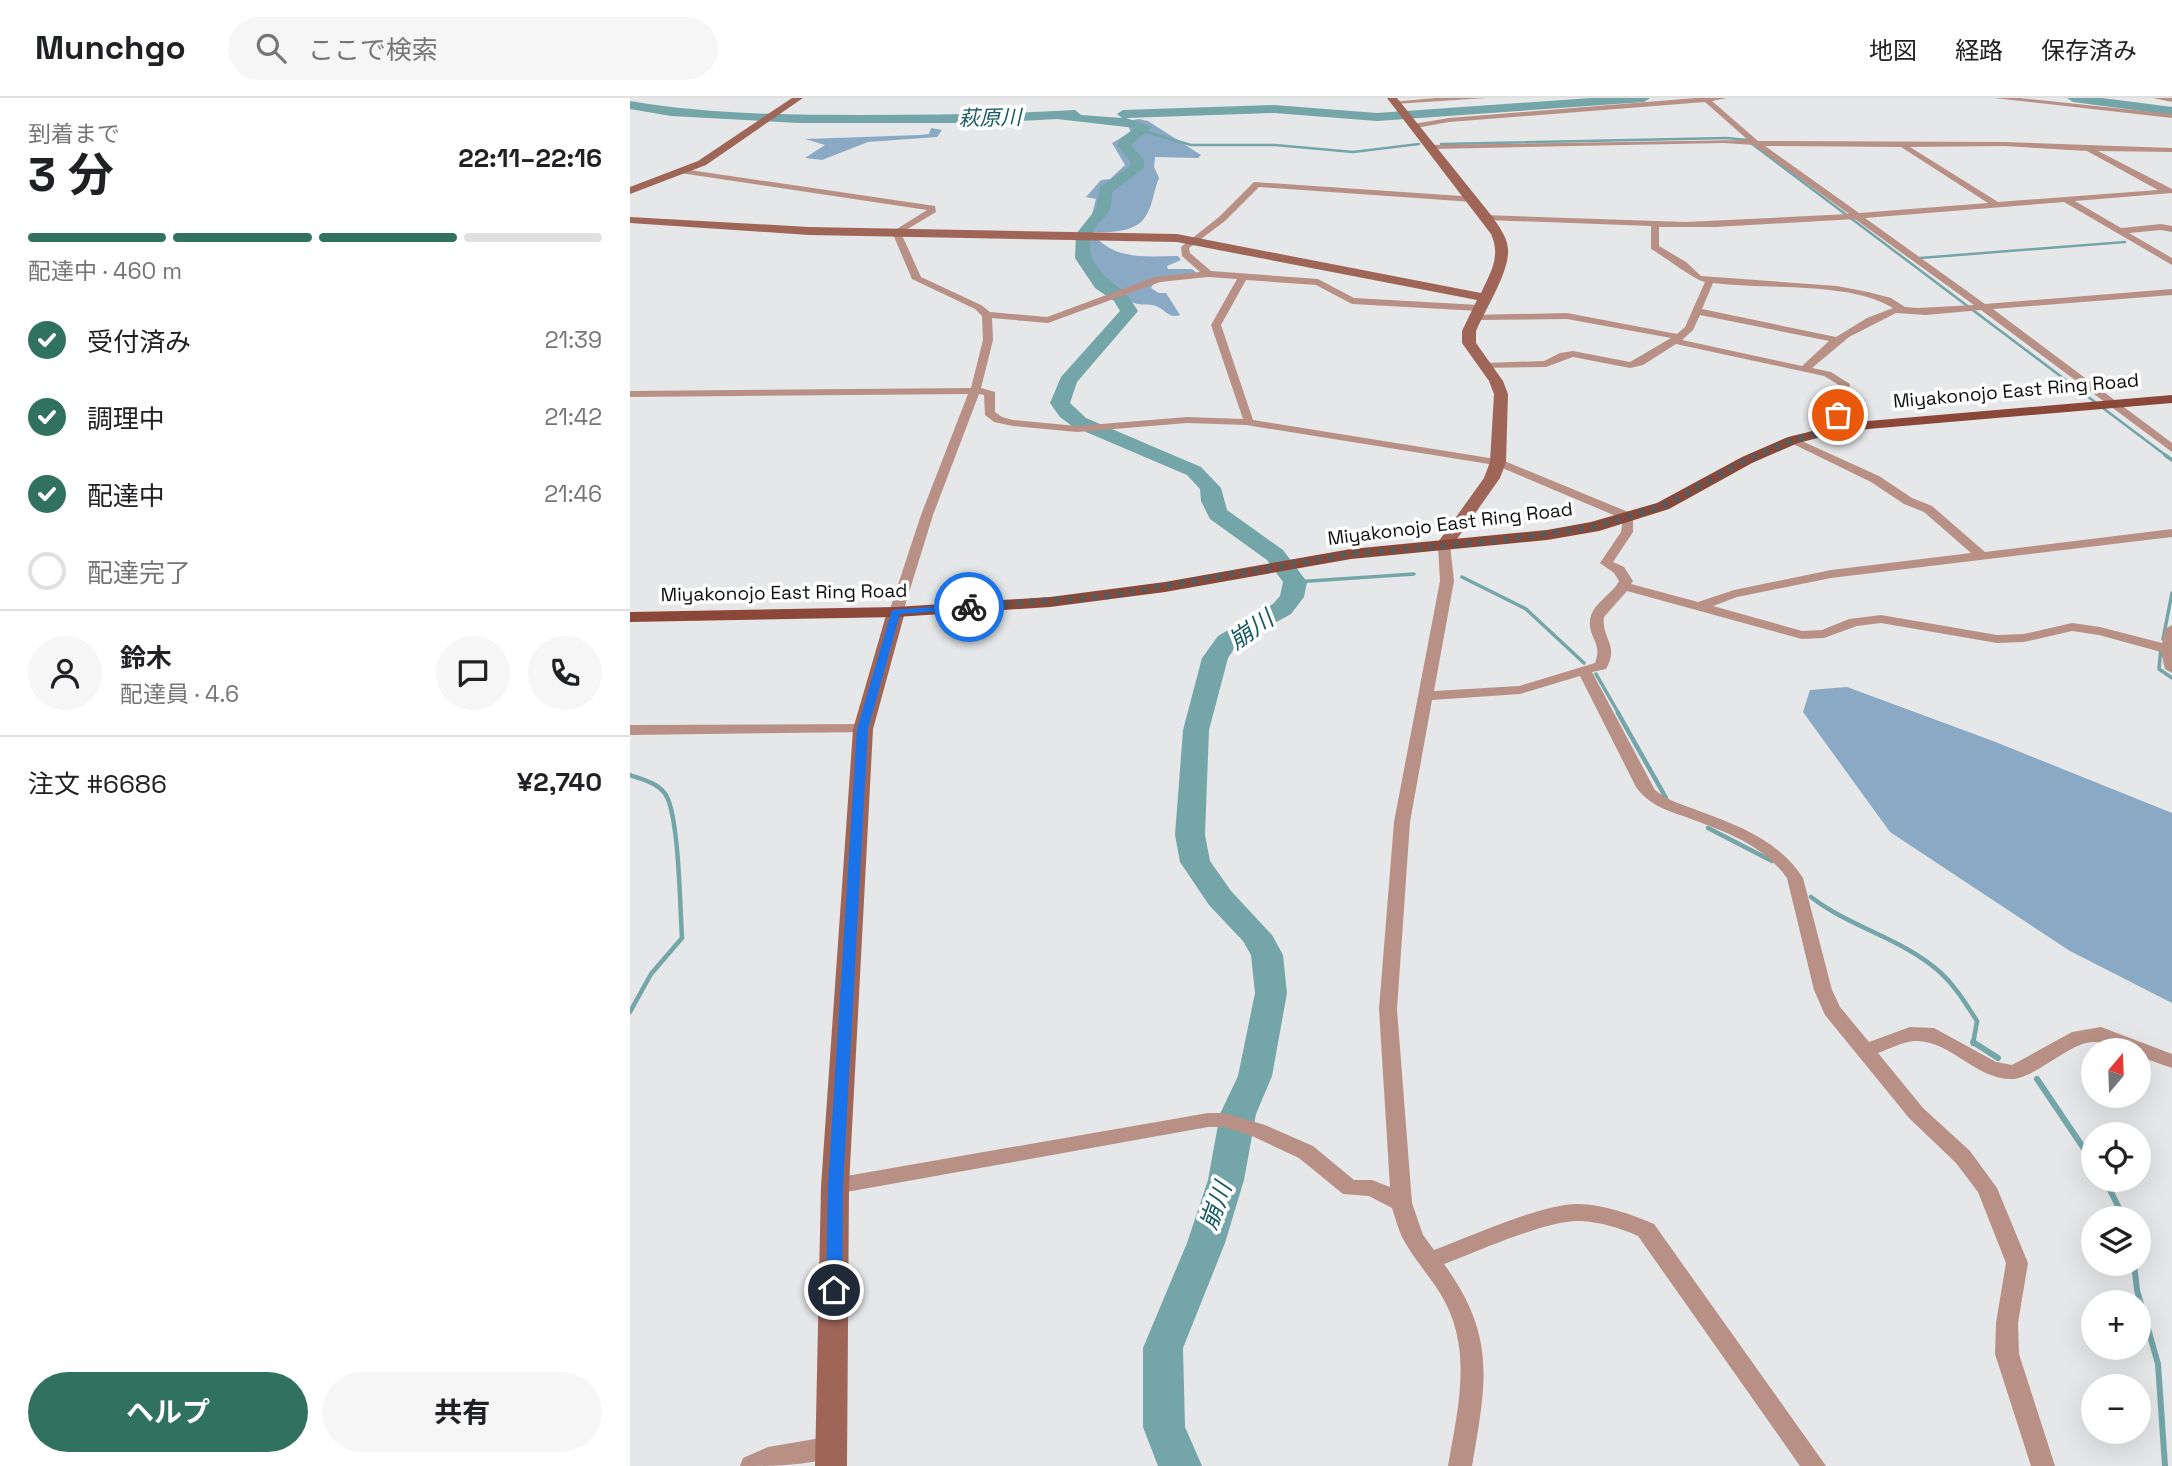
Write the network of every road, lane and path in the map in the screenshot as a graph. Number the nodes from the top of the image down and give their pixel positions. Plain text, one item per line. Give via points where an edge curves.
1 (798, 98) edge
2 (1482, 98) edge
3 (1723, 98) edge
4 (1998, 98) edge
5 (2157, 98) edge
6 (1707, 100) edge
7 (2172, 100) edge
8 (1395, 102) edge
9 (2172, 116) edge
10 (1414, 123) junction
11 (1756, 143) junction
12 (1903, 145) junction
13 (1432, 147) junction
14 (2089, 149) junction
15 (2172, 150) edge
16 (683, 171) junction
17 (630, 191) edge
18 (2170, 191) edge
19 (1474, 199) junction
20 (2065, 200) junction
21 (1996, 205) junction
22 (1854, 215) junction
23 (1487, 218) junction
24 (630, 220) edge
25 (1656, 223) junction
26 (2172, 229) edge
27 (2120, 231) junction
28 (896, 232) junction
29 (1194, 240) junction
30 (2172, 262) edge
31 (1208, 274) junction
32 (1243, 276) junction
33 (1710, 280) junction
34 (2172, 292) edge
35 (1479, 307) junction
36 (1982, 308) junction
37 (1903, 310) junction
38 (1697, 311) junction
39 (987, 315) junction
40 (1676, 339) junction
41 (1837, 341) junction
42 (1485, 366) junction
43 (1805, 369) junction
44 (972, 391) junction
45 (630, 394) edge
46 (2172, 399) edge
47 (2102, 404) junction
48 (1246, 422) junction
49 (1845, 427) junction
50 (1793, 440) junction
51 (2172, 449) edge
52 (1497, 461) junction
53 (1629, 517) junction
54 (2172, 533) edge
55 (1444, 545) junction
56 (1981, 555) junction
57 (1625, 586) junction
58 (1698, 607) junction
59 (895, 612) junction
60 (630, 617) edge
61 (2172, 629) edge
62 (2168, 649) junction
63 (1584, 670) junction
64 (2172, 670) edge
65 (1426, 696) junction
66 (863, 729) junction
67 (630, 730) edge
68 (1866, 1050) junction
69 (2172, 1060) edge
70 (835, 1186) junction
71 (1401, 1203) junction
72 (1430, 1261) junction
73 (831, 1456) edge
74 (752, 1466) edge
75 (1460, 1466) edge
76 (1814, 1466) edge
77 (2043, 1466) edge

1 - 16 street via 718,154
2 - 8 street
3 - 6 street
4 - 9 street
5 - 7 street
6 - 10 street
6 - 11 street
8 - 10 street
10 - 13 street
11 - 12 street
11 - 13 street
11 - 22 street
12 - 14 street
12 - 21 street
13 - 19 street
14 - 15 street
14 - 18 street
16 - 17 street
16 - 28 street via 932,208
18 - 20 street
19 - 23 street
19 - 29 street via 1257,184
20 - 21 street
20 - 27 street
21 - 22 street
22 - 25 street
22 - 36 street
23 - 25 street
23 - 35 street via 1503,251
24 - 28 street
25 - 33 street via 1654,247 1698,278
26 - 27 street
27 - 30 street
28 - 29 street
28 - 39 street via 917,279
29 - 31 street via 1185,247 1185,254
29 - 35 street
31 - 32 street
31 - 39 street via 1158,279 1048,320
32 - 35 street via 1318,282 1352,301
32 - 48 street via 1216,325 1249,418
33 - 37 street via 1854,291
33 - 38 street
34 - 36 street
35 - 40 street via 1567,316
35 - 42 street via 1469,343
36 - 37 street
36 - 47 street via 2048,354
37 - 41 street
38 - 40 street via 1689,328
38 - 41 street
39 - 44 street via 988,340
40 - 42 street via 1630,365 1573,354 1546,364
40 - 43 street
41 - 43 street
42 - 52 street via 1502,394
43 - 49 street via 1845,384 1837,417
44 - 45 street
44 - 48 street via 990,393 989,413 998,420 1077,429 1187,420
44 - 59 street
46 - 47 main road, Miyakonojo East Ring Road
47 - 49 main road, Miyakonojo East Ring Road
47 - 51 street
48 - 52 street
49 - 50 main road, Miyakonojo East Ring Road
50 - 53 main road, Miyakonojo East Ring Road via 1663,506
50 - 56 street via 1928,509
52 - 53 street
52 - 55 street via 1492,478
53 - 55 main road, Miyakonojo East Ring Road via 1547,535
53 - 57 street via 1627,532 1606,563 1624,575
54 - 56 street
55 - 59 main road, Miyakonojo East Ring Road via 1351,554 1061,601
55 - 65 street via 1447,581
56 - 58 street via 1797,580
57 - 58 street
57 - 63 street via 1597,618 1606,654 1601,666
58 - 62 street via 1802,635 1881,619 1997,639 2072,627
59 - 60 main road, Miyakonojo East Ring Road
59 - 66 street
61 - 62 street
62 - 64 street
63 - 65 street via 1520,690
63 - 68 street via 1654,800 1731,829 1787,864 1795,878 1822,990 1832,1010
65 - 71 street via 1402,822 1388,1009
66 - 67 street
66 - 70 street
68 - 69 street via 1910,1034 1934,1035 1991,1068 2014,1072 2079,1037 2101,1034
68 - 77 street via 1916,1113 1964,1157 1987,1188 2017,1264 2007,1354
70 - 71 street via 1224,1120 1306,1152 1350,1188 1372,1188
70 - 73 street
71 - 72 street via 1414,1239
72 - 75 street via 1464,1319 1473,1354 1473,1391
72 - 76 street via 1543,1219 1578,1212 1621,1219 1646,1230
73 - 74 street via 768,1458

